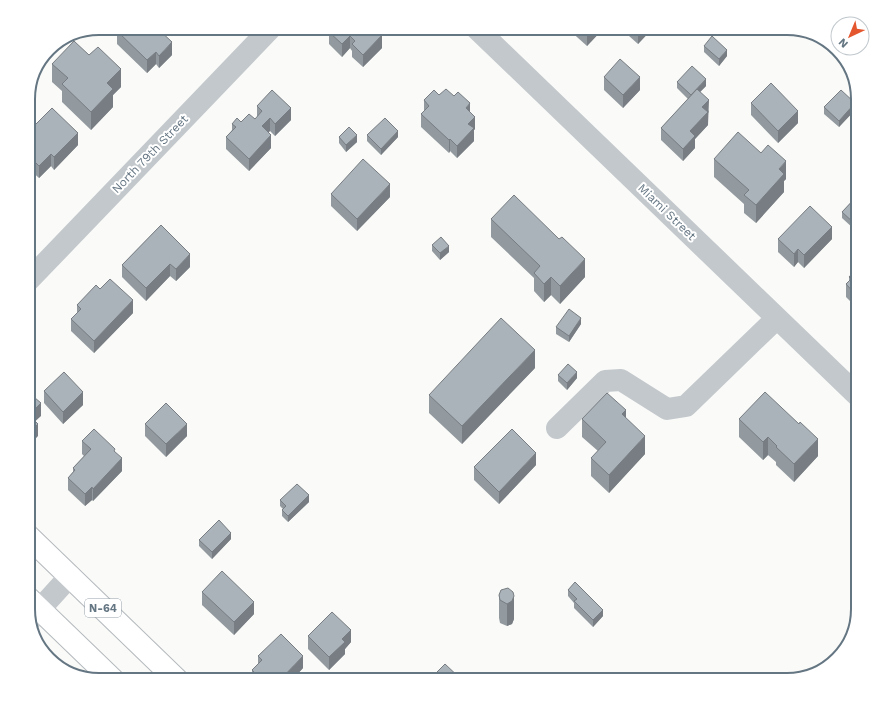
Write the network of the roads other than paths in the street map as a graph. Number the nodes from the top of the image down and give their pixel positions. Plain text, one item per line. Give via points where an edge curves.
1 (264, 35) edge
2 (483, 35) edge
3 (35, 274) edge
4 (776, 318) junction
5 (851, 389) edge
6 (557, 428) dead end
7 (35, 543) edge
8 (70, 576) junction
9 (35, 607) edge
10 (35, 611) edge
11 (106, 673) edge
12 (171, 673) edge

1 - 3 street, North 79th Street
2 - 4 street, Miami Street
4 - 5 street, Miami Street
4 - 6 street via 686,406 667,409 621,380 605,381
7 - 8 main road, N-64
8 - 9 street
8 - 12 main road, N-64
10 - 11 main road

